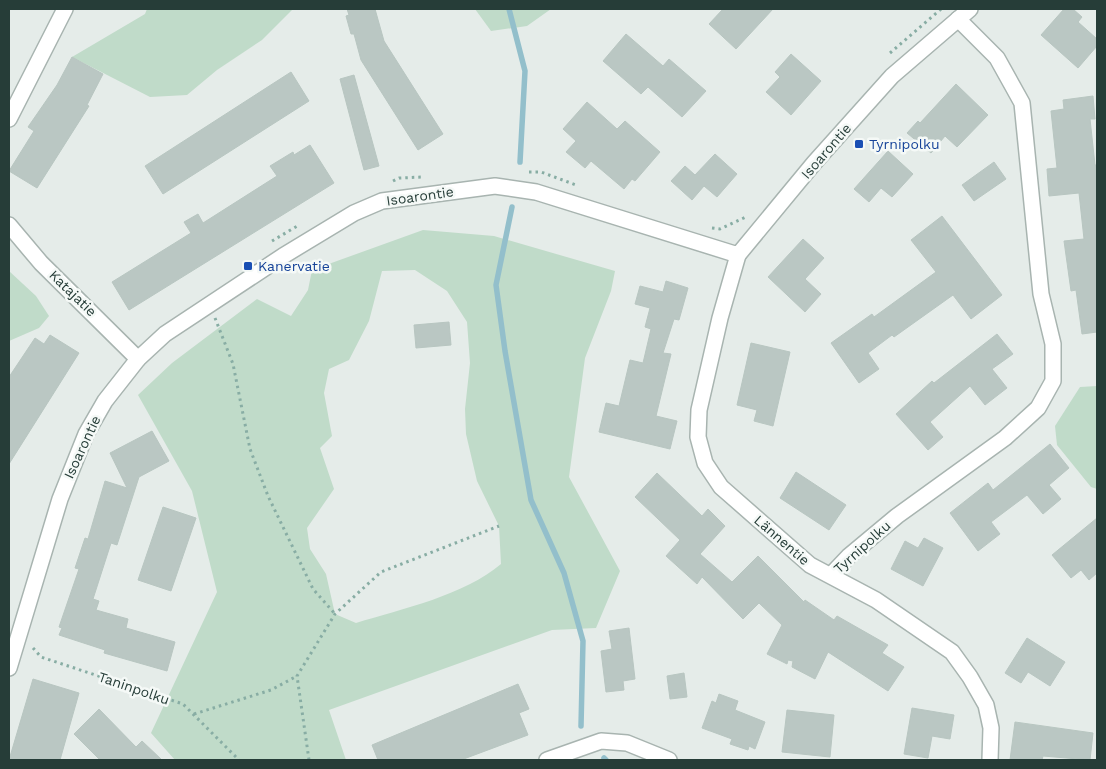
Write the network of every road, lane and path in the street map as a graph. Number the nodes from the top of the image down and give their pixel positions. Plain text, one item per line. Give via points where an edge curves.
1 (65, 9) edge
2 (941, 9) edge
3 (970, 9) edge
4 (958, 19) junction
5 (886, 57) dead end
6 (9, 119) edge
7 (523, 172) dead end
8 (428, 176) dead end
9 (390, 182) dead end
10 (584, 188) dead end
11 (753, 210) dead end
12 (304, 222) dead end
13 (9, 225) edge
14 (703, 227) dead end
15 (271, 242) dead end
16 (738, 255) junction
17 (210, 304) junction
18 (138, 359) junction
19 (499, 526) dead end
20 (831, 575) junction
21 (335, 614) junction
22 (19, 634) junction
23 (11, 652) edge
24 (9, 668) edge
25 (296, 676) junction
26 (193, 714) junction
27 (239, 760) edge
28 (309, 760) edge
29 (547, 760) edge
30 (669, 760) edge
31 (990, 760) edge

1 - 6 street
2 - 5 path
3 - 4 street, Isoarontie
4 - 16 street, Isoarontie via 892,76
4 - 20 street, Tyrnipolku via 997,58 1022,104 1042,294 1053,344 1054,381 1038,408 1005,438 897,516
7 - 10 path via 541,172
8 - 9 path via 399,178
11 - 14 path via 746,217 720,229
12 - 15 path
13 - 18 street, Katajatie via 42,263
16 - 17 street, Isoarontie via 536,192 494,186 401,197 368,206
16 - 20 street, Lännentie via 699,410 698,437 705,463 721,487 748,511 810,565
17 - 18 street, Isoarontie via 165,334
17 - 21 path via 233,364 250,450 268,496 313,588
18 - 22 street, Isoarontie via 105,401 86,434 60,500
19 - 21 path via 381,572
20 - 31 street, Lännentie via 876,600 952,652 986,705 991,728
21 - 25 path
22 - 23 street, Isoarontie
22 - 26 path, Taninpolku via 42,657 183,704
23 - 24 street, Isoarontie
25 - 26 path via 234,704
25 - 28 path
26 - 27 path, Taninpolku
29 - 30 street via 601,741 627,743

